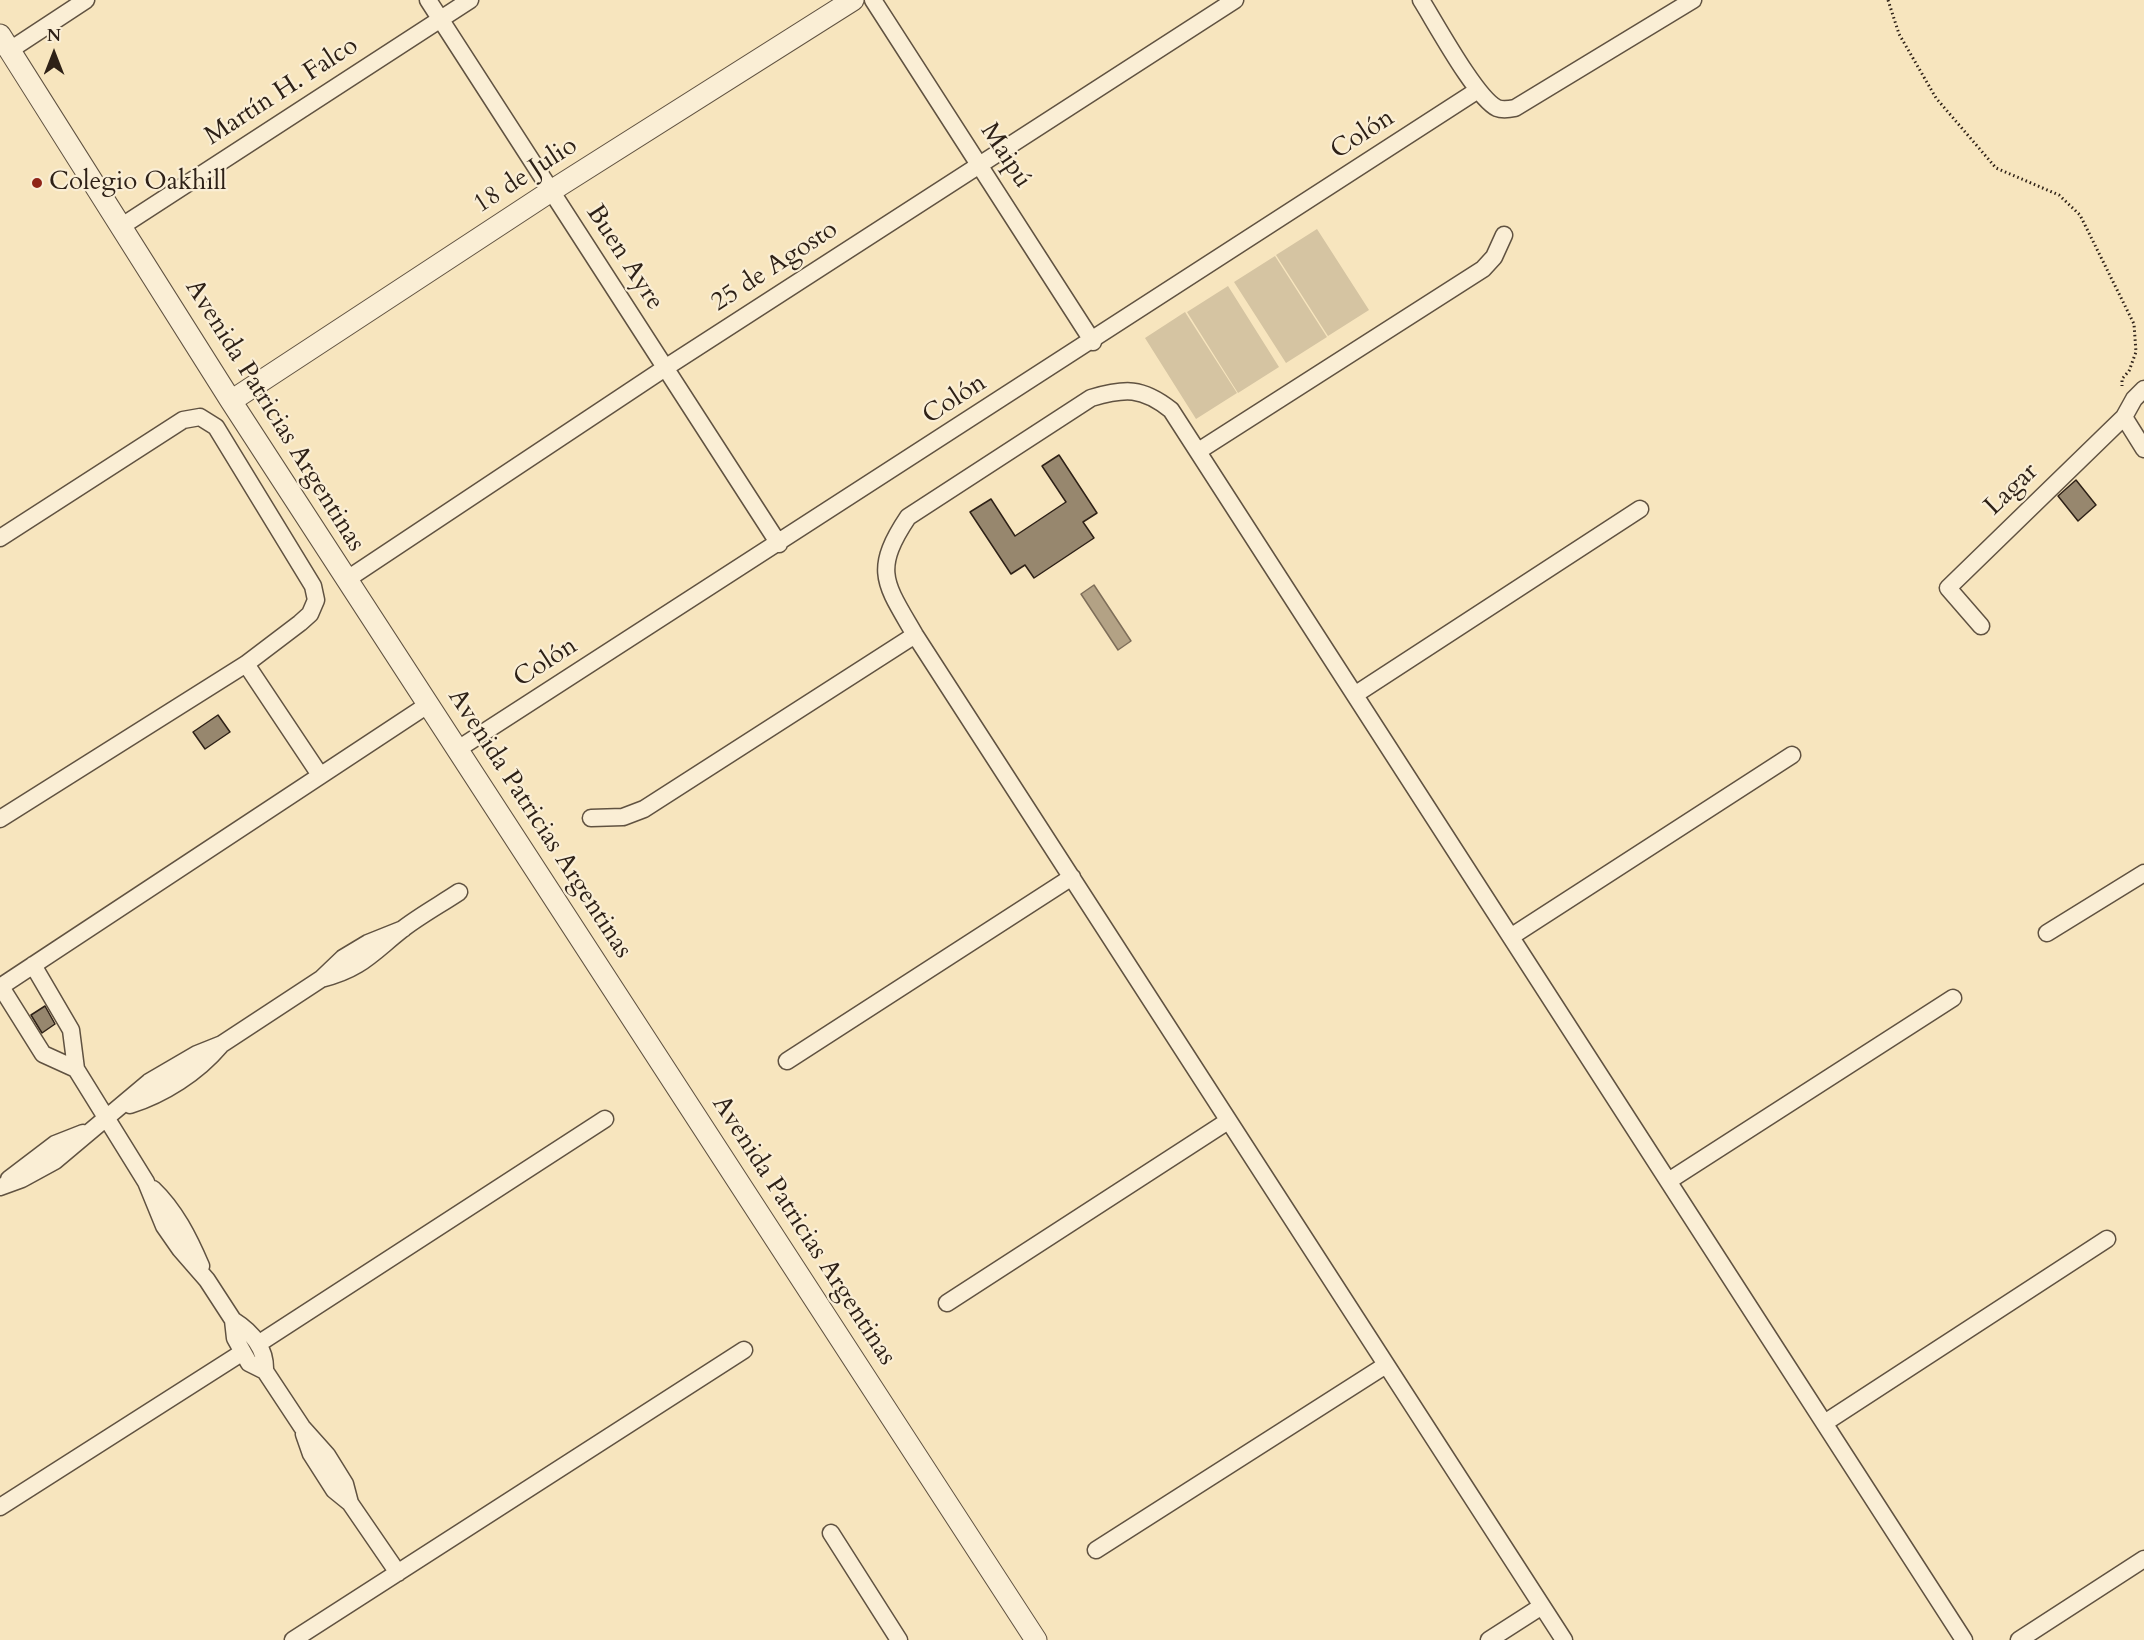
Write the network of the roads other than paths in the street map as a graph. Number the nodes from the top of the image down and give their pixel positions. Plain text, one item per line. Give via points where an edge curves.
1 (86, 0) edge
2 (428, 0) edge
3 (470, 0) edge
4 (853, 0) edge
5 (873, 0) edge
6 (1235, 0) edge
7 (1421, 0) edge
8 (1688, 1) edge
9 (441, 19) junction
10 (5, 42) edge
11 (1478, 90) junction
12 (981, 165) junction
13 (551, 191) junction
14 (122, 226) junction
15 (1504, 235) dead end
16 (1093, 342) junction
17 (665, 368) junction
18 (2144, 389) edge
19 (231, 401) junction
20 (2124, 417) junction
21 (2144, 449) edge
22 (1200, 450) junction
23 (1640, 509) dead end
24 (0, 538) edge
25 (779, 544) junction
26 (346, 580) junction
27 (1982, 626) dead end
28 (915, 635) junction
29 (246, 664) junction
30 (1356, 694) junction
31 (429, 704) junction
32 (458, 749) junction
33 (1792, 755) dead end
34 (320, 775) junction
35 (591, 818) dead end
36 (0, 819) edge
37 (2144, 873) edge
38 (1072, 877) junction
39 (459, 892) dead end
40 (2047, 933) dead end
41 (1512, 936) junction
42 (33, 965) junction
43 (1, 987) edge
44 (1953, 998) dead end
45 (787, 1061) dead end
46 (76, 1069) junction
47 (106, 1118) junction
48 (605, 1119) dead end
49 (1228, 1121) junction
50 (1670, 1180) junction
51 (0, 1186) edge
52 (2107, 1239) dead end
53 (947, 1303) dead end
54 (251, 1348) junction
55 (744, 1350) dead end
56 (1386, 1365) junction
57 (1826, 1422) junction
58 (0, 1507) edge
59 (831, 1533) dead end
60 (1096, 1550) dead end
61 (2144, 1559) edge
62 (398, 1573) junction
63 (1542, 1606) junction
64 (293, 1640) edge
65 (899, 1640) edge
66 (1036, 1640) edge
67 (1489, 1640) edge
68 (1564, 1640) edge
69 (1964, 1640) edge
70 (2019, 1640) edge

1 - 10 street
2 - 9 street, Buen Ayre
3 - 9 street, Martín H. Falco
4 - 13 street, 18 de Julio
5 - 12 street, Maipú
6 - 12 street, 25 de Agosto
7 - 11 street
8 - 11 street via 1515,108 1496,108
9 - 13 street, Buen Ayre
9 - 14 street, Martín H. Falco
10 - 14 street, Avenida Patricias Argentinas
11 - 16 street, Colón
12 - 16 street, Maipú
12 - 17 street, 25 de Agosto
13 - 17 street, Buen Ayre
13 - 19 street, 18 de Julio
14 - 19 street, Avenida Patricias Argentinas
15 - 22 street via 1494,257 1483,269
16 - 25 street, Colón
17 - 25 street, Buen Ayre
17 - 26 street, 25 de Agosto
18 - 20 street, Lagar
19 - 26 street, Avenida Patricias Argentinas
20 - 21 street
20 - 27 street, Lagar via 1948,588
22 - 28 street via 1171,410 1156,398 1135,391 1114,391 1091,398 908,518 891,542 884,564 888,590
22 - 30 street
23 - 30 street
24 - 29 street via 183,420 200,417 210,421 314,586 316,600 310,614
25 - 32 street, Colón
26 - 31 street, Avenida Patricias Argentinas
28 - 35 street via 644,809 622,817
28 - 38 street
29 - 34 street
29 - 36 street
30 - 41 street
31 - 32 street, Avenida Patricias Argentinas
31 - 34 street
32 - 66 street, Avenida Patricias Argentinas
33 - 41 street
34 - 42 street
37 - 40 street
38 - 45 street
38 - 49 street
39 - 47 street via 403,929 359,965 321,980 222,1044 197,1070
41 - 50 street
42 - 43 street
42 - 46 street via 71,1030
43 - 46 street via 43,1054
44 - 50 street
46 - 47 street
47 - 51 street via 55,1144
47 - 54 street via 146,1182 171,1209 207,1280 233,1320 249,1330
48 - 54 street
49 - 53 street
49 - 56 street
50 - 57 street
52 - 57 street
54 - 58 street
54 - 62 street via 266,1356 266,1371 302,1427 311,1454
55 - 62 street
56 - 60 street
56 - 63 street
57 - 69 street
59 - 65 street
61 - 70 street
62 - 64 street
63 - 67 street
63 - 68 street

